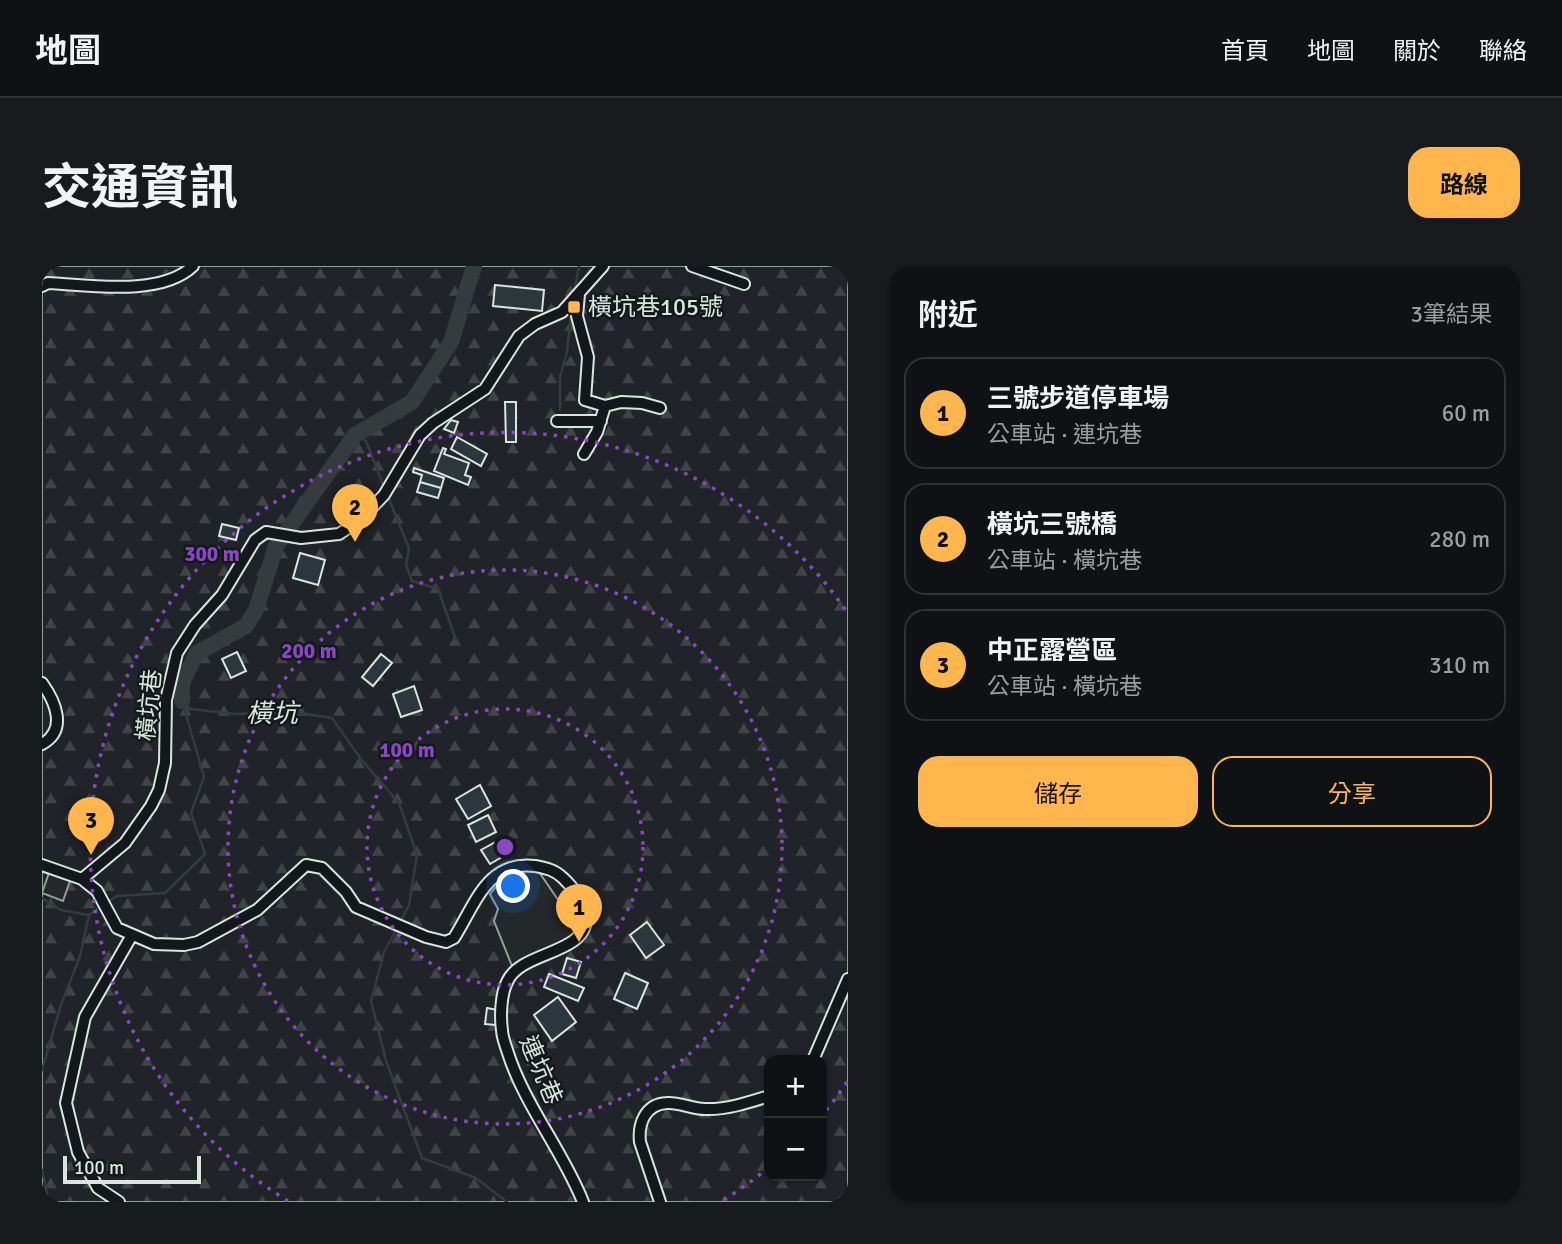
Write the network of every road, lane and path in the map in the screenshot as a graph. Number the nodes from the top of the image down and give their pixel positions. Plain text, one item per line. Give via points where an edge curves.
1 (193, 266) edge
2 (603, 266) edge
3 (692, 266) edge
4 (723, 271) edge
5 (744, 284) dead end
6 (42, 286) edge
7 (579, 294) junction
8 (605, 406) junction
9 (660, 408) dead end
10 (557, 421) dead end
11 (601, 421) junction
12 (584, 454) dead end
13 (42, 683) edge
14 (42, 744) edge
15 (42, 865) edge
16 (82, 879) junction
17 (132, 935) junction
18 (848, 979) edge
19 (815, 1055) edge
20 (764, 1098) edge
21 (119, 1202) edge
22 (583, 1202) edge
23 (660, 1202) edge

1 - 6 street via 167,282 125,287
2 - 7 street, 橫坑巷
3 - 4 street
4 - 5 street
7 - 8 street via 578,316 588,357 585,400
7 - 16 street, 橫坑巷 via 562,312 519,336 485,389 419,435 384,495 359,521 339,534 301,538 266,532 255,540 222,595 177,653 166,699 165,763 151,806 125,843
8 - 9 street via 642,402
8 - 11 street
10 - 11 street
11 - 12 street
13 - 14 street via 57,708 54,732
15 - 16 street
16 - 17 street via 97,891 117,928
17 - 21 street via 85,1017 66,1103 78,1152 98,1188
17 - 22 street, 連坑巷 via 154,944 198,942 257,910 306,865 322,868 356,907 446,942 453,938 482,889 508,867 549,868 579,897 586,924 581,936 512,974 504,994 502,1030 523,1092
18 - 19 street
20 - 23 street via 705,1109 666,1103 643,1115 639,1142

